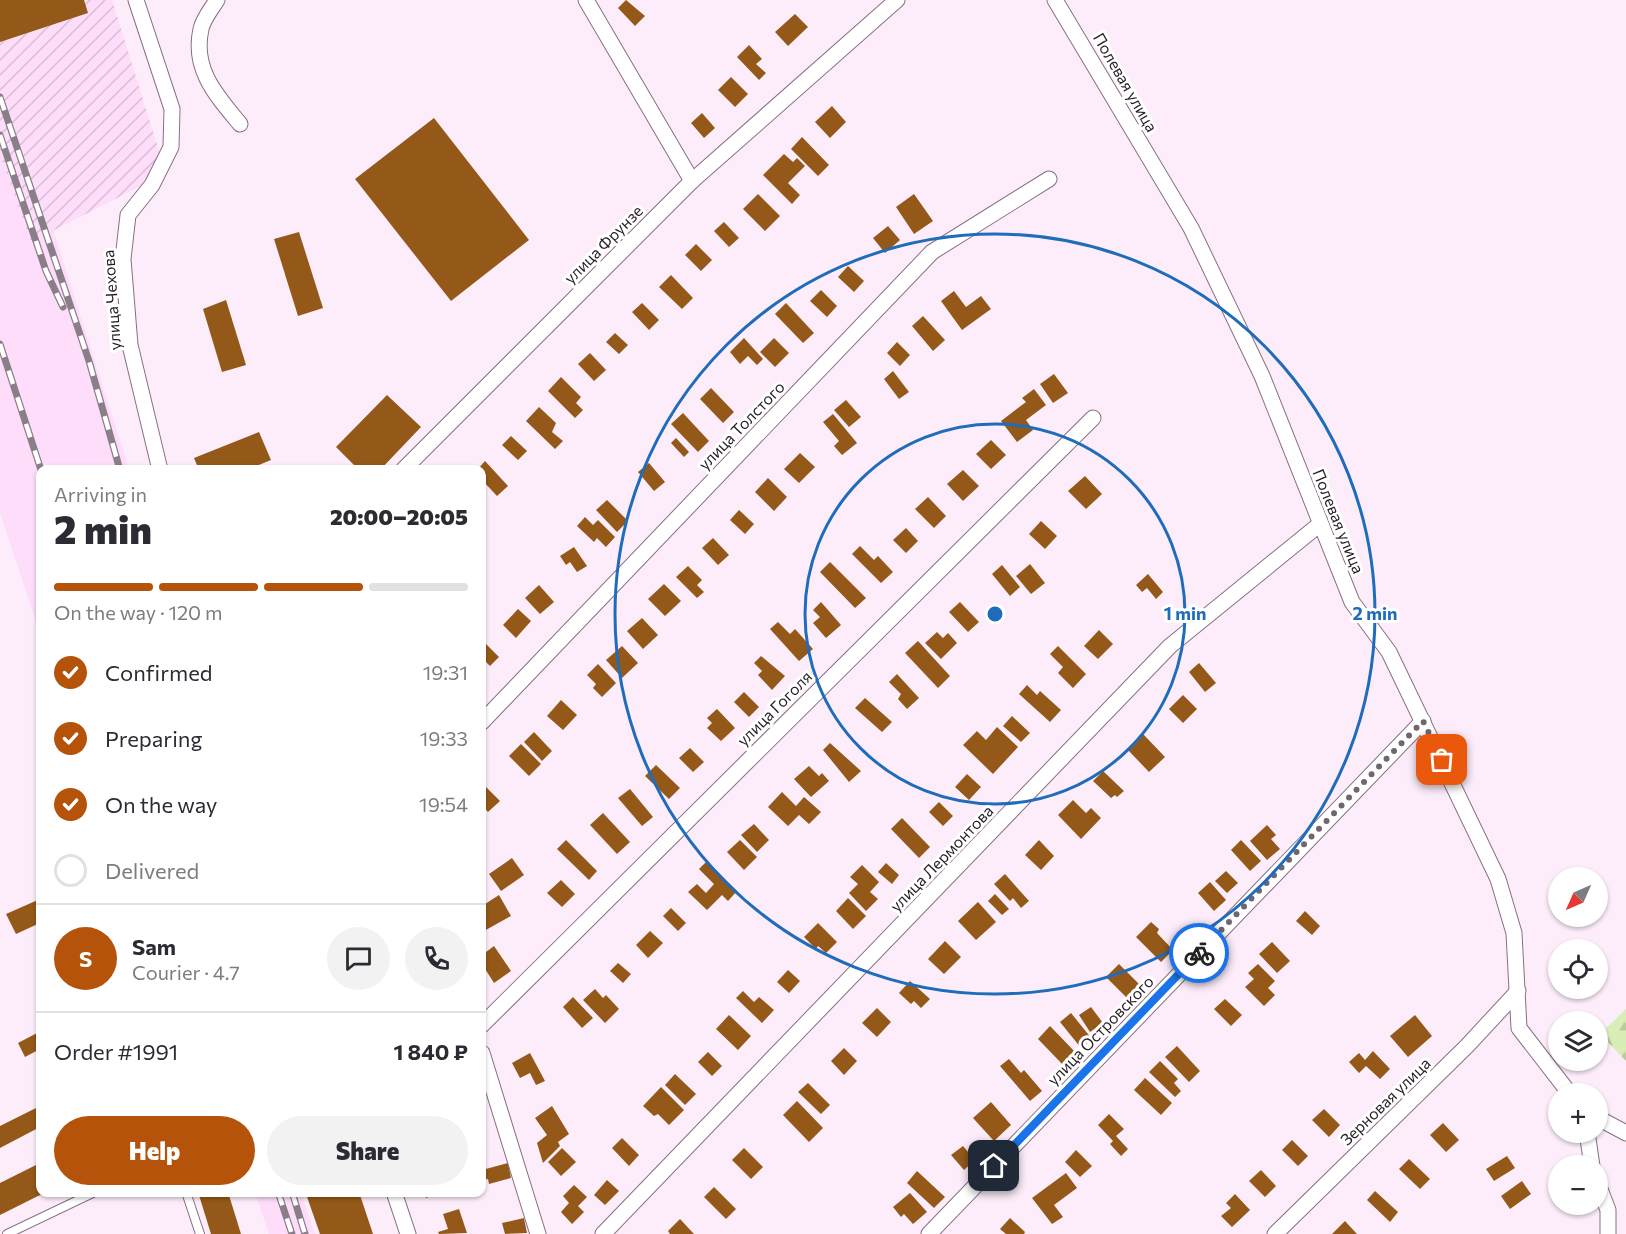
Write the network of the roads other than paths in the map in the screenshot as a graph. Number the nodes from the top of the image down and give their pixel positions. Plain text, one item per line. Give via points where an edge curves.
1 (136, 0) edge
2 (217, 0) edge
3 (587, 0) edge
4 (897, 0) edge
5 (1055, 0) edge
6 (240, 124) dead end
7 (1049, 179) dead end
8 (692, 181) junction
9 (1093, 418) dead end
10 (158, 465) edge
11 (408, 465) edge
12 (1320, 524) junction
13 (486, 718) edge
14 (1423, 721) junction
15 (1518, 991) junction
16 (486, 1021) edge
17 (486, 1066) edge
18 (1562, 1083) edge
19 (1608, 1123) edge
20 (1626, 1133) edge
21 (85, 1197) edge
22 (188, 1197) edge
23 (396, 1197) edge
24 (1608, 1215) edge
25 (7, 1234) edge
26 (200, 1234) edge
27 (408, 1234) edge
28 (538, 1234) edge
29 (603, 1234) edge
30 (928, 1234) edge
31 (1275, 1234) edge
32 (1608, 1234) edge

1 - 10 street, улица Чехова via 172,109 171,147 152,185 128,216 123,260 130,345
2 - 6 street via 201,28 200,67
3 - 8 street
4 - 8 street, улица Фрунзе
5 - 12 street, Полевая улица via 1191,228 1262,376
7 - 13 street, улица Толстого via 932,252
8 - 11 street, улица Фрунзе
9 - 16 street, улица Гоголя
12 - 14 street, Полевая улица via 1352,602 1389,652
12 - 29 street, улица Лермонтова via 1170,646
14 - 15 street, Полевая улица via 1498,879 1514,933
14 - 30 street, улица Островского
15 - 18 street, Полевая улица via 1520,1028
15 - 31 street, Зерновая улица
17 - 28 street
19 - 20 street
21 - 25 lane
22 - 26 lane
23 - 27 street
24 - 32 street

